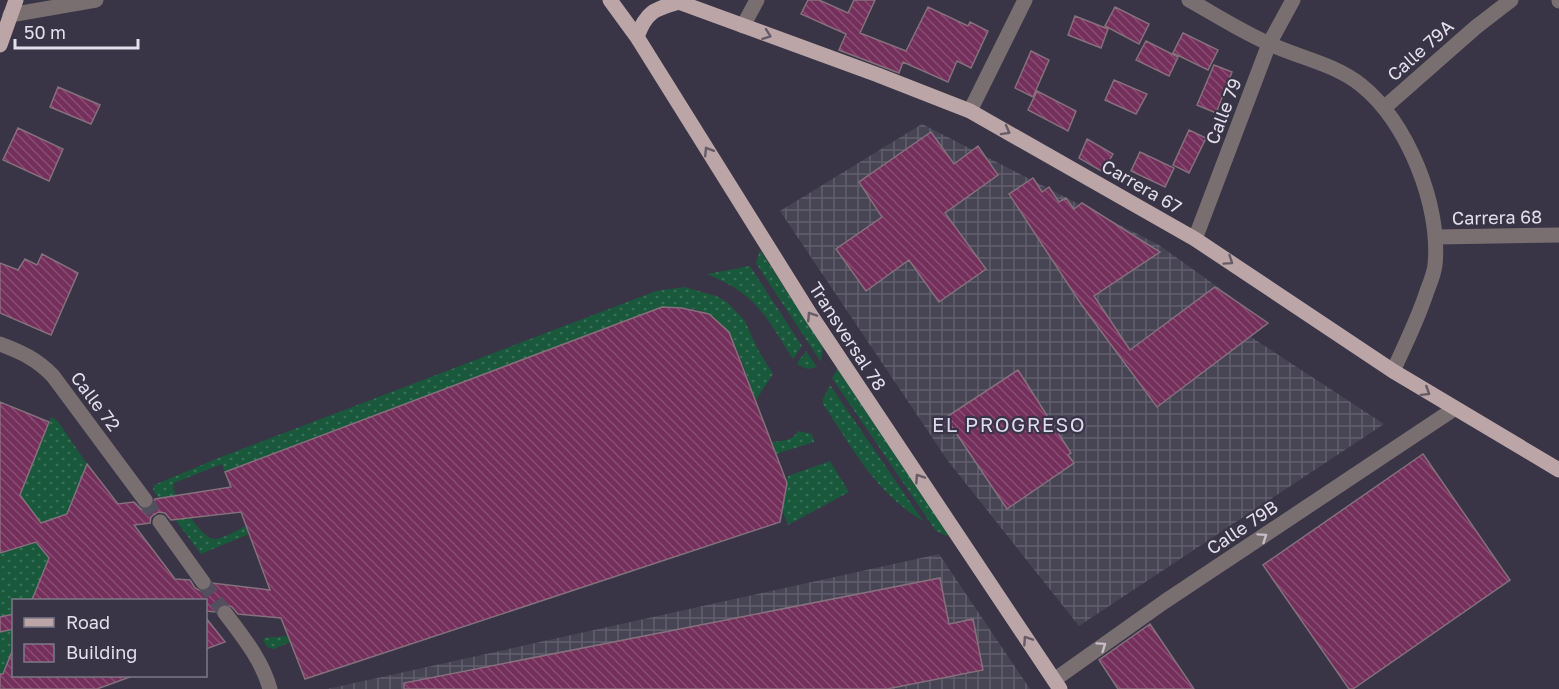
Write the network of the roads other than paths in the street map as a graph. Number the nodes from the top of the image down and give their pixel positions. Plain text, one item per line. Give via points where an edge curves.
1 (16, 0) edge
2 (96, 0) edge
3 (610, 0) edge
4 (757, 0) edge
5 (1025, 0) edge
6 (1189, 0) edge
7 (1293, 0) edge
8 (1511, 0) edge
9 (676, 1) edge
10 (10, 15) junction
11 (743, 26) junction
12 (637, 38) junction
13 (1269, 44) junction
14 (0, 45) edge
15 (1385, 107) junction
16 (970, 111) junction
17 (1559, 236) edge
18 (1435, 237) junction
19 (1195, 239) junction
20 (0, 344) edge
21 (1393, 371) junction
22 (1454, 409) junction
23 (1559, 470) edge
24 (145, 500) tunnel mouth
25 (160, 522) tunnel mouth
26 (203, 582) tunnel mouth
27 (225, 613) tunnel mouth
28 (1057, 684) edge
29 (270, 689) edge

1 - 10 main road
2 - 10 street
3 - 12 main road, Transversal 78
4 - 11 street
5 - 16 street
6 - 13 street
7 - 13 street, Calle 79
8 - 15 street, Calle 79A
9 - 11 main road, Carrera 67
9 - 12 main road via 652,11 641,24
10 - 14 main road
11 -> 16 main road, Carrera 67
28 -> 12 main road, Transversal 78 via 810,314
13 - 15 street via 1329,66 1360,84
13 - 19 street, Calle 79
15 - 18 street via 1417,167 1430,203
16 -> 19 main road, Carrera 67
17 - 18 street, Carrera 68
18 - 21 street via 1435,267 1417,321
19 -> 21 main road, Carrera 67
20 - 24 street, Calle 72 via 29,355 42,365
21 -> 22 main road, Carrera 67
22 - 23 main road, Carrera 67
28 -> 22 street, Calle 79B via 1164,602
25 - 26 street
27 - 29 street via 259,659

